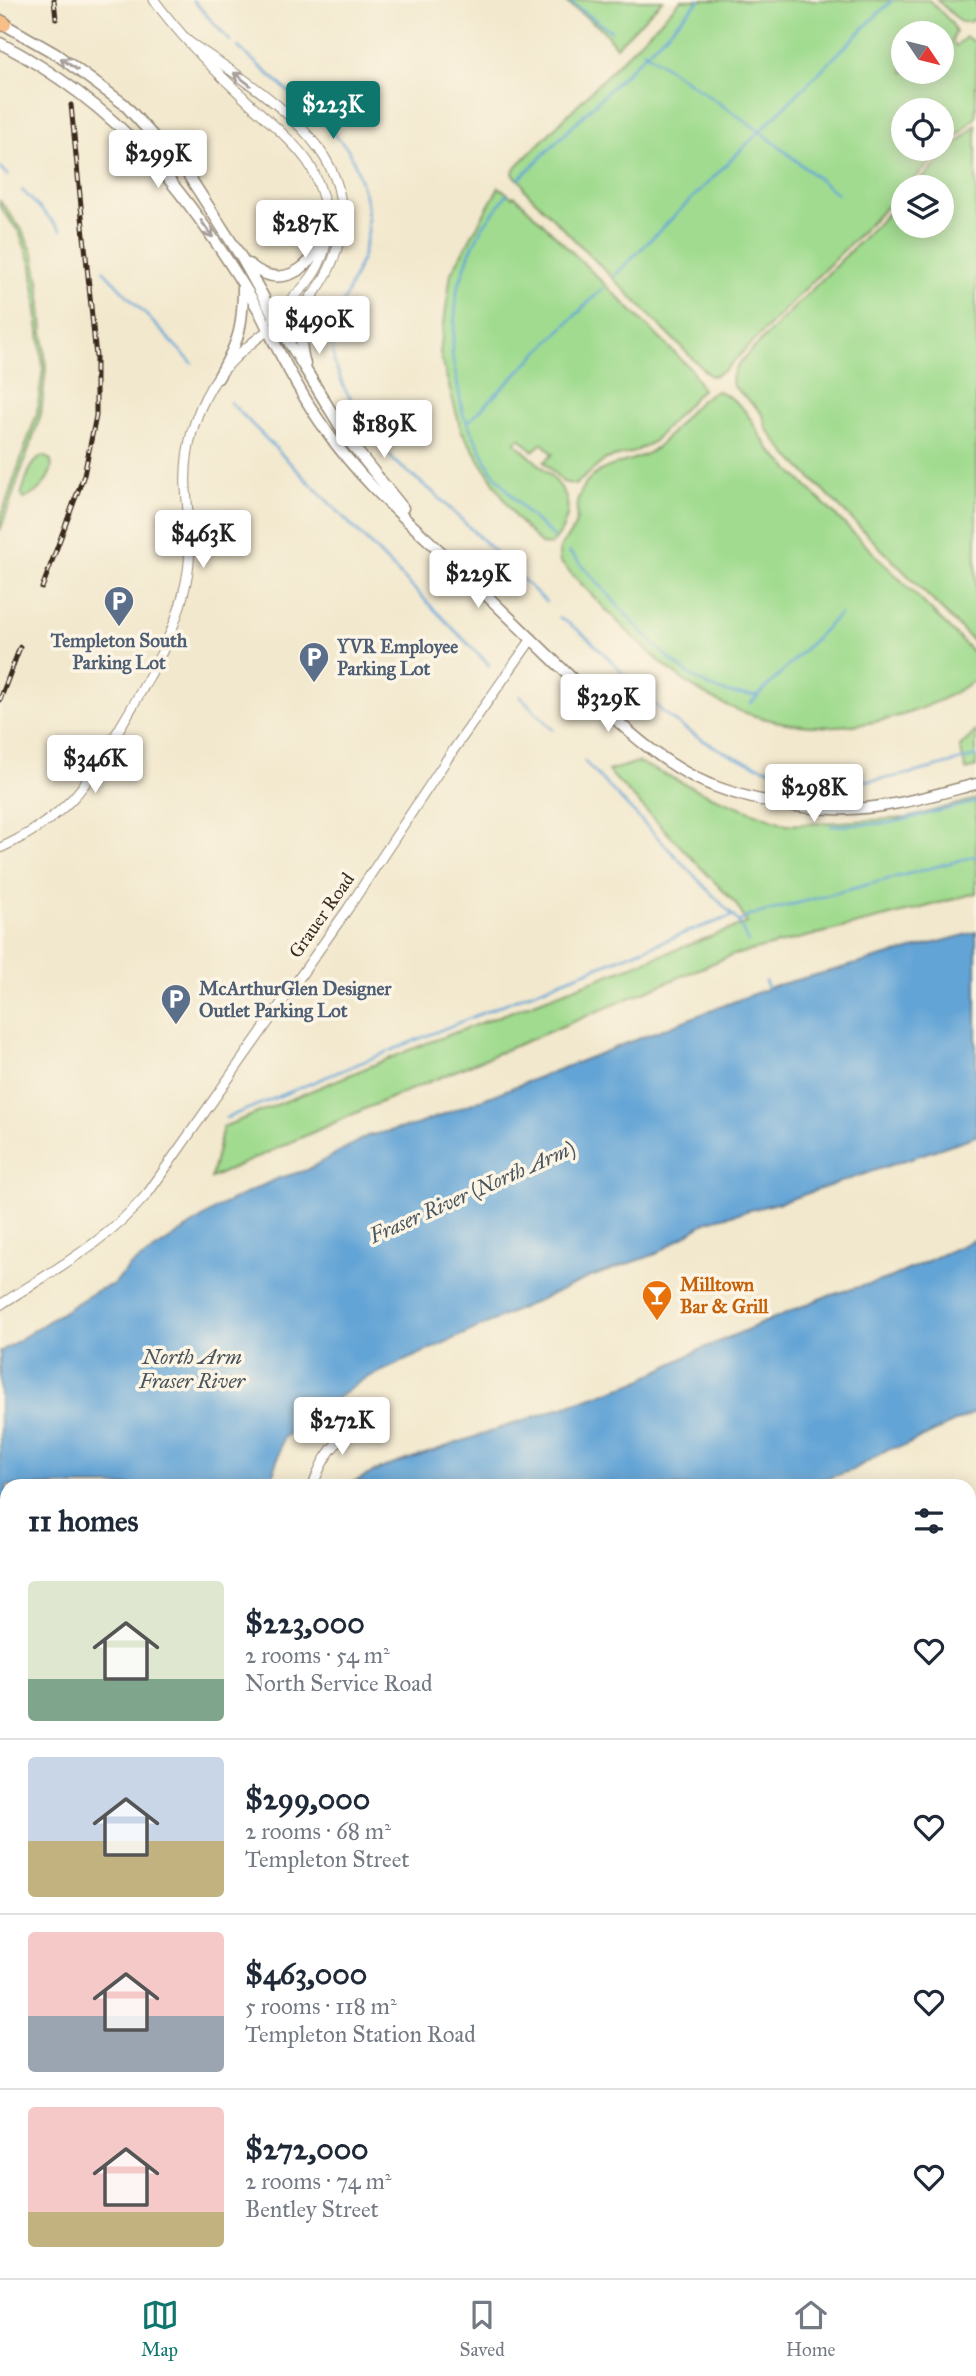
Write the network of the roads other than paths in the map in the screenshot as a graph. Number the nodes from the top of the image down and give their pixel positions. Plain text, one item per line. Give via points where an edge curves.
1 (154, 0) edge
2 (1, 23) edge
3 (189, 42) junction
4 (0, 43) edge
5 (326, 211) junction
6 (241, 257) junction
7 (243, 285) junction
8 (312, 296) junction
9 (274, 314) junction
10 (280, 325) junction
11 (268, 330) junction
12 (218, 378) junction
13 (316, 389) junction
14 (434, 544) junction
15 (531, 640) junction
16 (976, 784) edge
17 (0, 848) edge
18 (0, 1305) edge
19 (360, 1423) dead end
20 (315, 1479) edge

1 - 3 street
6 -> 2 street via 187,173 124,104 56,54
3 - 5 street via 303,156 319,183
8 -> 3 street via 332,264 341,228 340,196 330,166 311,136 293,119
4 -> 7 street via 77,90 149,154 209,231
5 - 6 street via 321,240 300,271 267,275
5 - 9 street via 328,240 316,272
6 - 9 street
7 - 11 street
7 - 12 street via 239,338
8 - 10 street
8 - 13 street via 300,334 302,354
9 - 10 street
9 - 11 street
10 - 11 street
10 - 13 street
11 - 12 street
11 - 14 street via 314,413 353,467
12 - 17 street via 199,412 189,446 189,563 182,600 164,648 76,795 24,837
13 - 14 street via 365,462
14 - 15 street
15 - 16 street via 645,745 710,784 741,795 773,804 836,810 919,799
15 - 18 street, Grauer Road via 148,1193 92,1247
19 - 20 street via 329,1450

